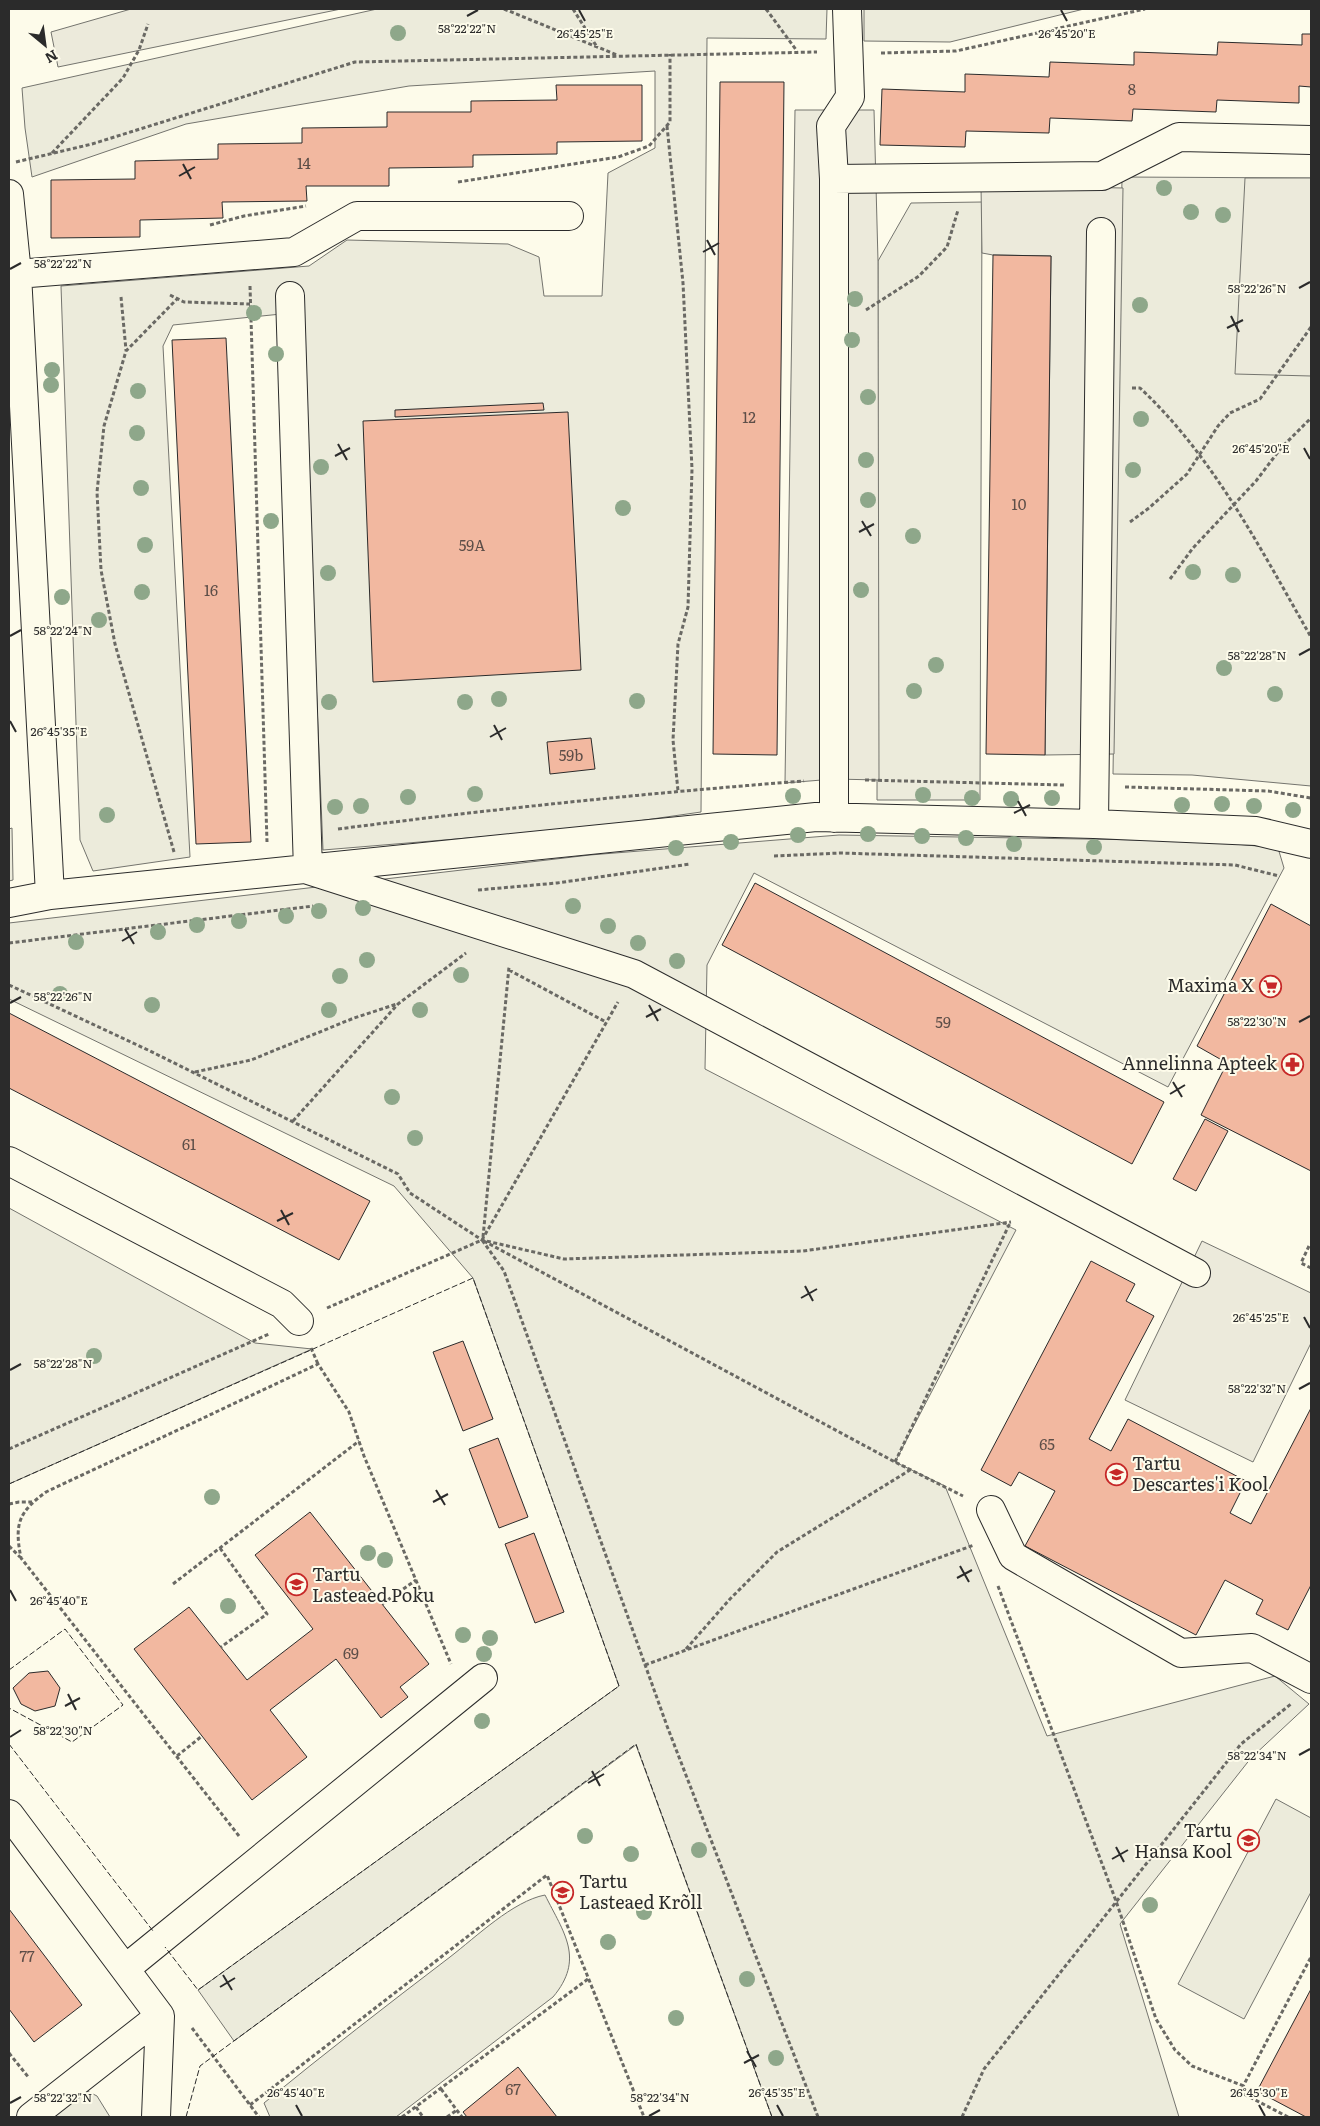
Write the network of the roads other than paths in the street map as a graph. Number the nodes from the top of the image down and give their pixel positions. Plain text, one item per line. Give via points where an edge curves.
1 (847, 9) edge
2 (1311, 140) edge
3 (834, 179) junction
4 (9, 194) edge
5 (569, 216) dead end
6 (1101, 232) dead end
7 (17, 274) junction
8 (290, 296) dead end
9 (834, 818) junction
10 (1094, 824) junction
11 (1311, 844) edge
12 (308, 870) junction
13 (50, 895) junction
14 (9, 903) edge
15 (9, 1161) edge
16 (1196, 1273) dead end
17 (299, 1321) road end
18 (991, 1510) road end
19 (1311, 1679) edge
20 (473, 1686) road end
21 (9, 1814) edge
22 (125, 1969) junction
23 (160, 2016) junction
24 (31, 2117) edge
25 (156, 2117) edge

1 - 3 street via 850,97 830,126
2 - 3 street via 1179,137 1102,176
3 - 9 street
4 - 7 street
5 - 7 street via 357,216 294,252
6 - 10 street
7 - 13 street
8 - 12 street
9 - 10 street
9 - 12 street
10 - 11 street via 1256,831
12 - 13 street
12 - 16 street via 634,974
13 - 14 street
15 - 17 street via 282,1304
18 - 19 street via 1013,1556 1181,1653 1252,1648
20 - 22 street
21 - 22 street
22 - 23 street
23 - 24 street
23 - 25 street

